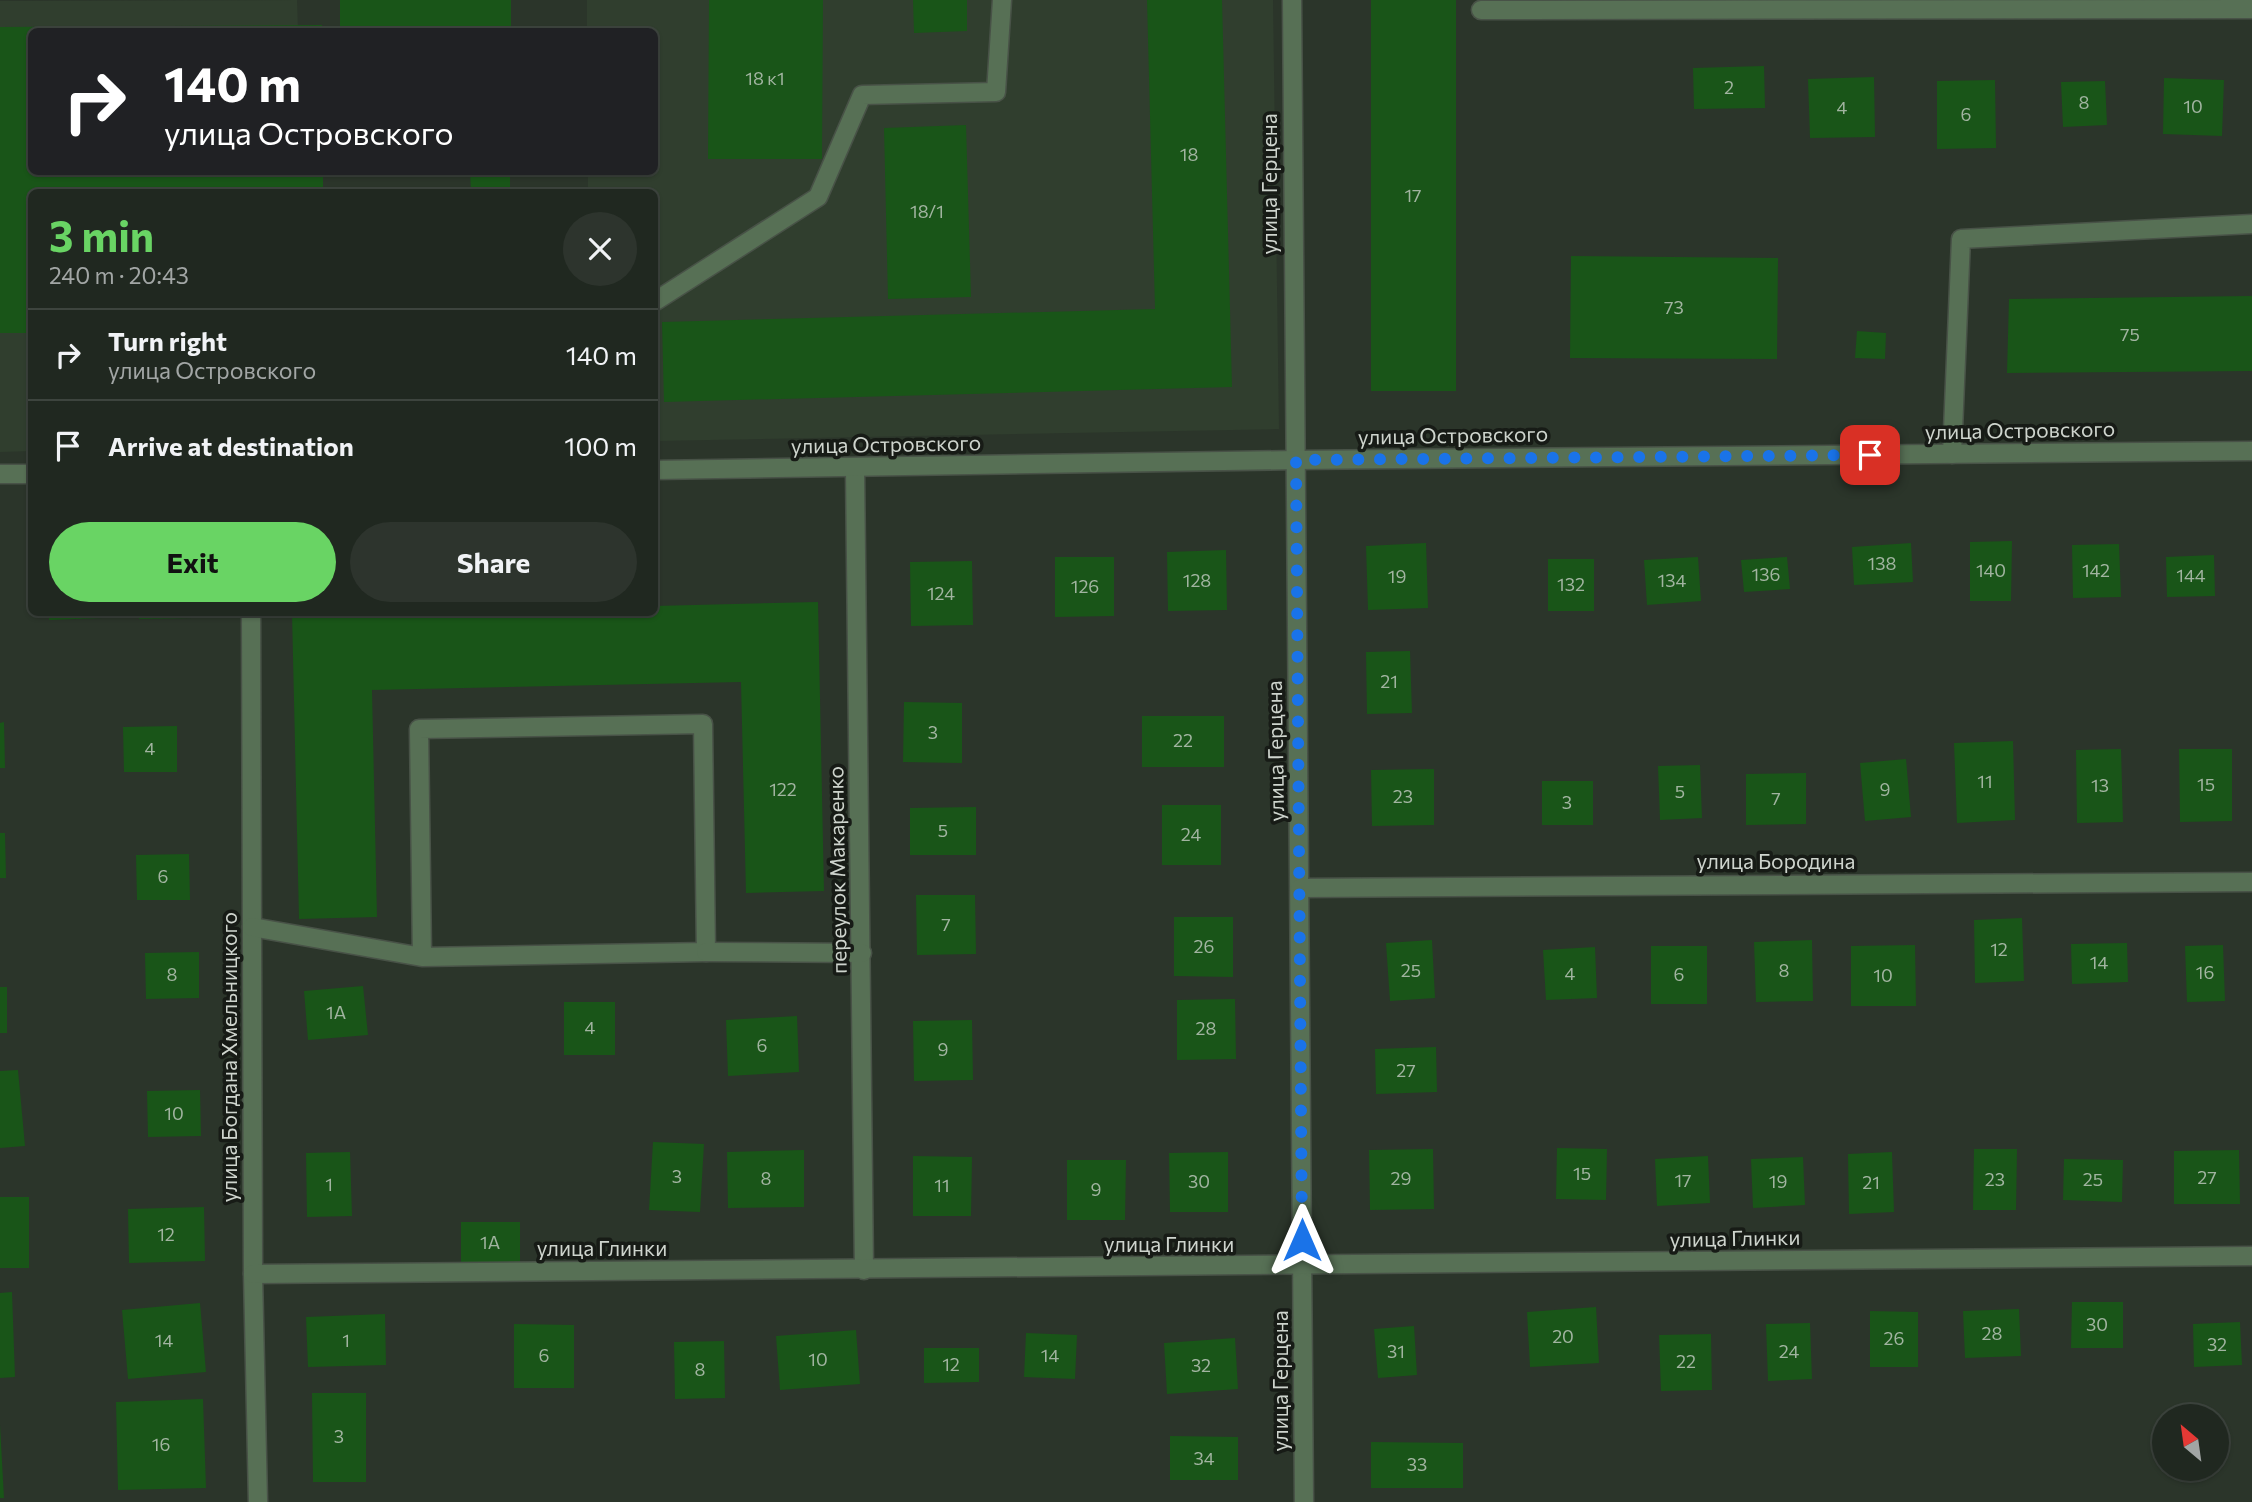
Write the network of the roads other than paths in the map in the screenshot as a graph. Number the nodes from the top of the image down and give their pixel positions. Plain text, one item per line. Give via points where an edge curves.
1 (1002, 0) edge
2 (1293, 0) edge
3 (1676, 6) edge
4 (2252, 9) edge
5 (1482, 10) dead end
6 (2252, 224) edge
7 (658, 299) edge
8 (2252, 451) edge
9 (1952, 454) junction
10 (1296, 460) junction
11 (855, 469) junction
12 (658, 470) edge
13 (0, 474) edge
14 (28, 474) edge
15 (251, 616) edge
16 (2252, 882) edge
17 (1300, 888) junction
18 (252, 927) junction
19 (706, 952) junction
20 (862, 953) junction
21 (422, 957) junction
22 (2252, 1256) edge
23 (1303, 1266) junction
24 (864, 1270) junction
25 (253, 1274) junction
26 (258, 1502) edge
27 (1304, 1502) edge

1 - 7 street via 996,92 862,95 818,197
2 - 10 street, улица Герцена
3 - 4 street
3 - 5 street
6 - 9 street via 1961,239
8 - 9 street, улица Островского
9 - 10 street, улица Островского
10 - 11 street, улица Островского
10 - 17 street, улица Герцена
11 - 12 street, улица Островского
11 - 20 street, переулок Макаренко
13 - 14 street
15 - 18 street, улица Богдана Хмельницкого
16 - 17 street, улица Бородина
17 - 23 street, улица Герцена
18 - 21 street
18 - 25 street, улица Богдана Хмельницкого
19 - 20 street
19 - 21 street
19 - 21 street via 703,724 419,729
20 - 24 street, переулок Макаренко
22 - 23 street, улица Глинки
23 - 24 street, улица Глинки
23 - 27 street, улица Герцена
24 - 25 street, улица Глинки
25 - 26 street, улица Богдана Хмельницкого

